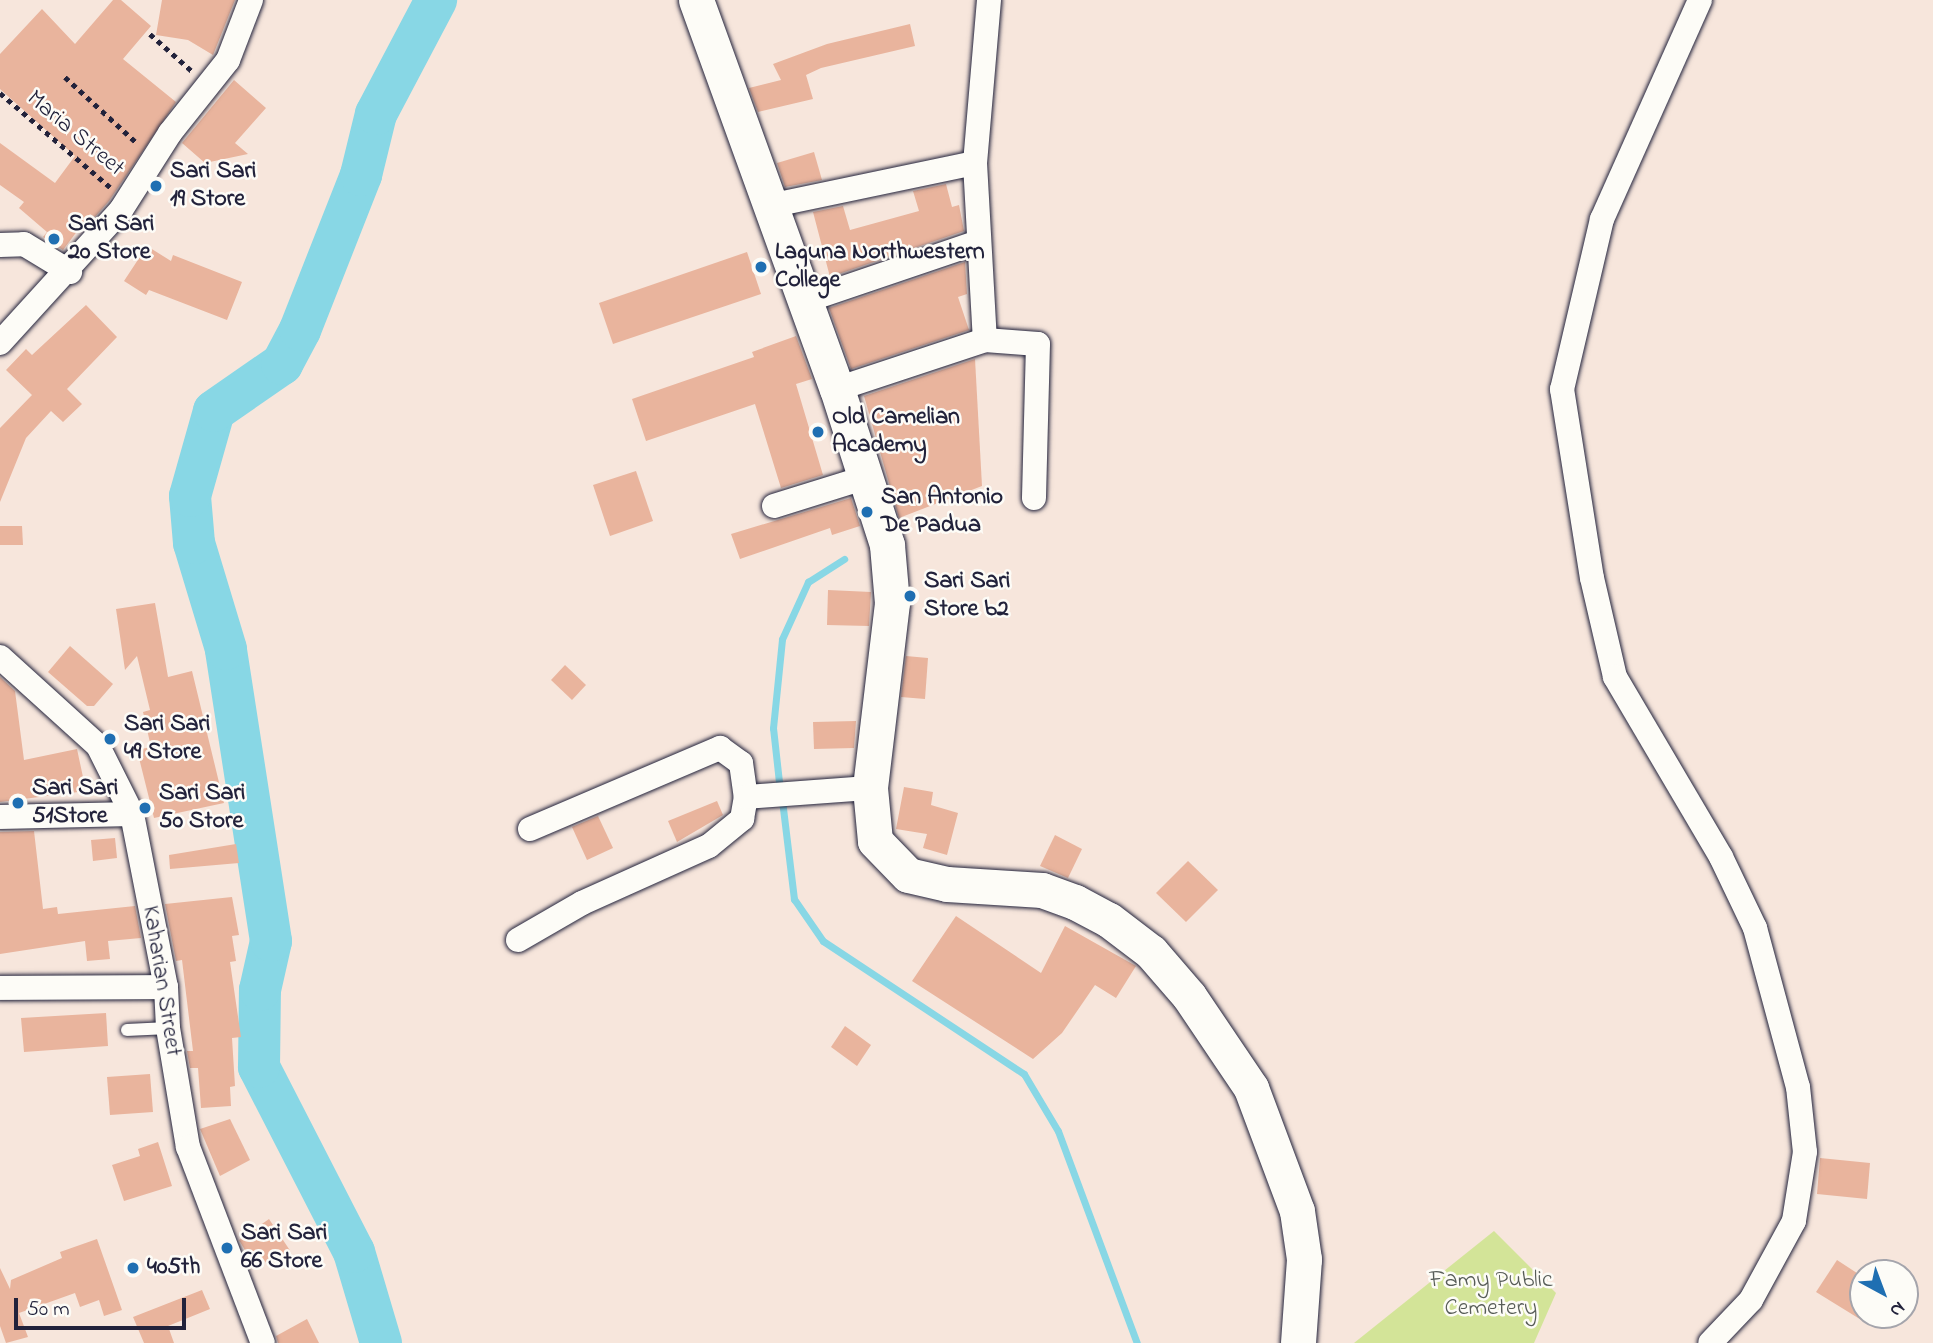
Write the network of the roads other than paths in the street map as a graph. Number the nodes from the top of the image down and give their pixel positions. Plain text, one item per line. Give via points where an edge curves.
1 (251, 0) edge
2 (696, 0) edge
3 (989, 0) edge
4 (1700, 0) edge
5 (975, 163) junction
6 (769, 206) junction
7 (978, 242) junction
8 (0, 245) edge
9 (70, 272) junction
10 (805, 301) junction
11 (985, 340) junction
12 (0, 343) edge
13 (837, 389) junction
14 (867, 477) junction
15 (1034, 498) dead end
16 (774, 506) dead end
17 (0, 657) edge
18 (870, 788) junction
19 (746, 797) junction
20 (132, 814) junction
21 (0, 817) edge
22 (530, 829) dead end
23 (518, 940) dead end
24 (166, 987) junction
25 (0, 988) edge
26 (167, 1028) junction
27 (127, 1030) dead end
28 (263, 1343) edge
29 (1298, 1343) edge
30 (1710, 1343) edge

1 - 9 street via 228,60
2 - 6 main road
3 - 5 street
4 - 30 street via 1602,219 1562,388 1592,578 1615,677 1721,857 1755,929 1798,1087 1805,1152 1794,1222 1751,1300
5 - 6 street
5 - 7 street
6 - 10 main road
7 - 10 street
7 - 11 street
8 - 9 street via 24,244
9 - 12 street
10 - 13 main road
11 - 13 street
11 - 15 street via 1038,344
13 - 14 main road
14 - 16 street
14 - 18 main road via 887,545 892,603
17 - 20 street, Kaharian Street via 98,746
18 - 19 street
18 - 29 main road via 875,841 908,875 1042,890 1109,919 1151,952 1214,1028 1269,1127 1297,1211 1304,1259
19 - 22 street via 741,763 720,748
19 - 23 street via 742,819 709,846 582,902
20 - 21 street
20 - 24 street, Kaharian Street
24 - 25 street
24 - 26 street, Kaharian Street
26 - 27 lane
26 - 28 street, Kaharian Street via 188,1147

